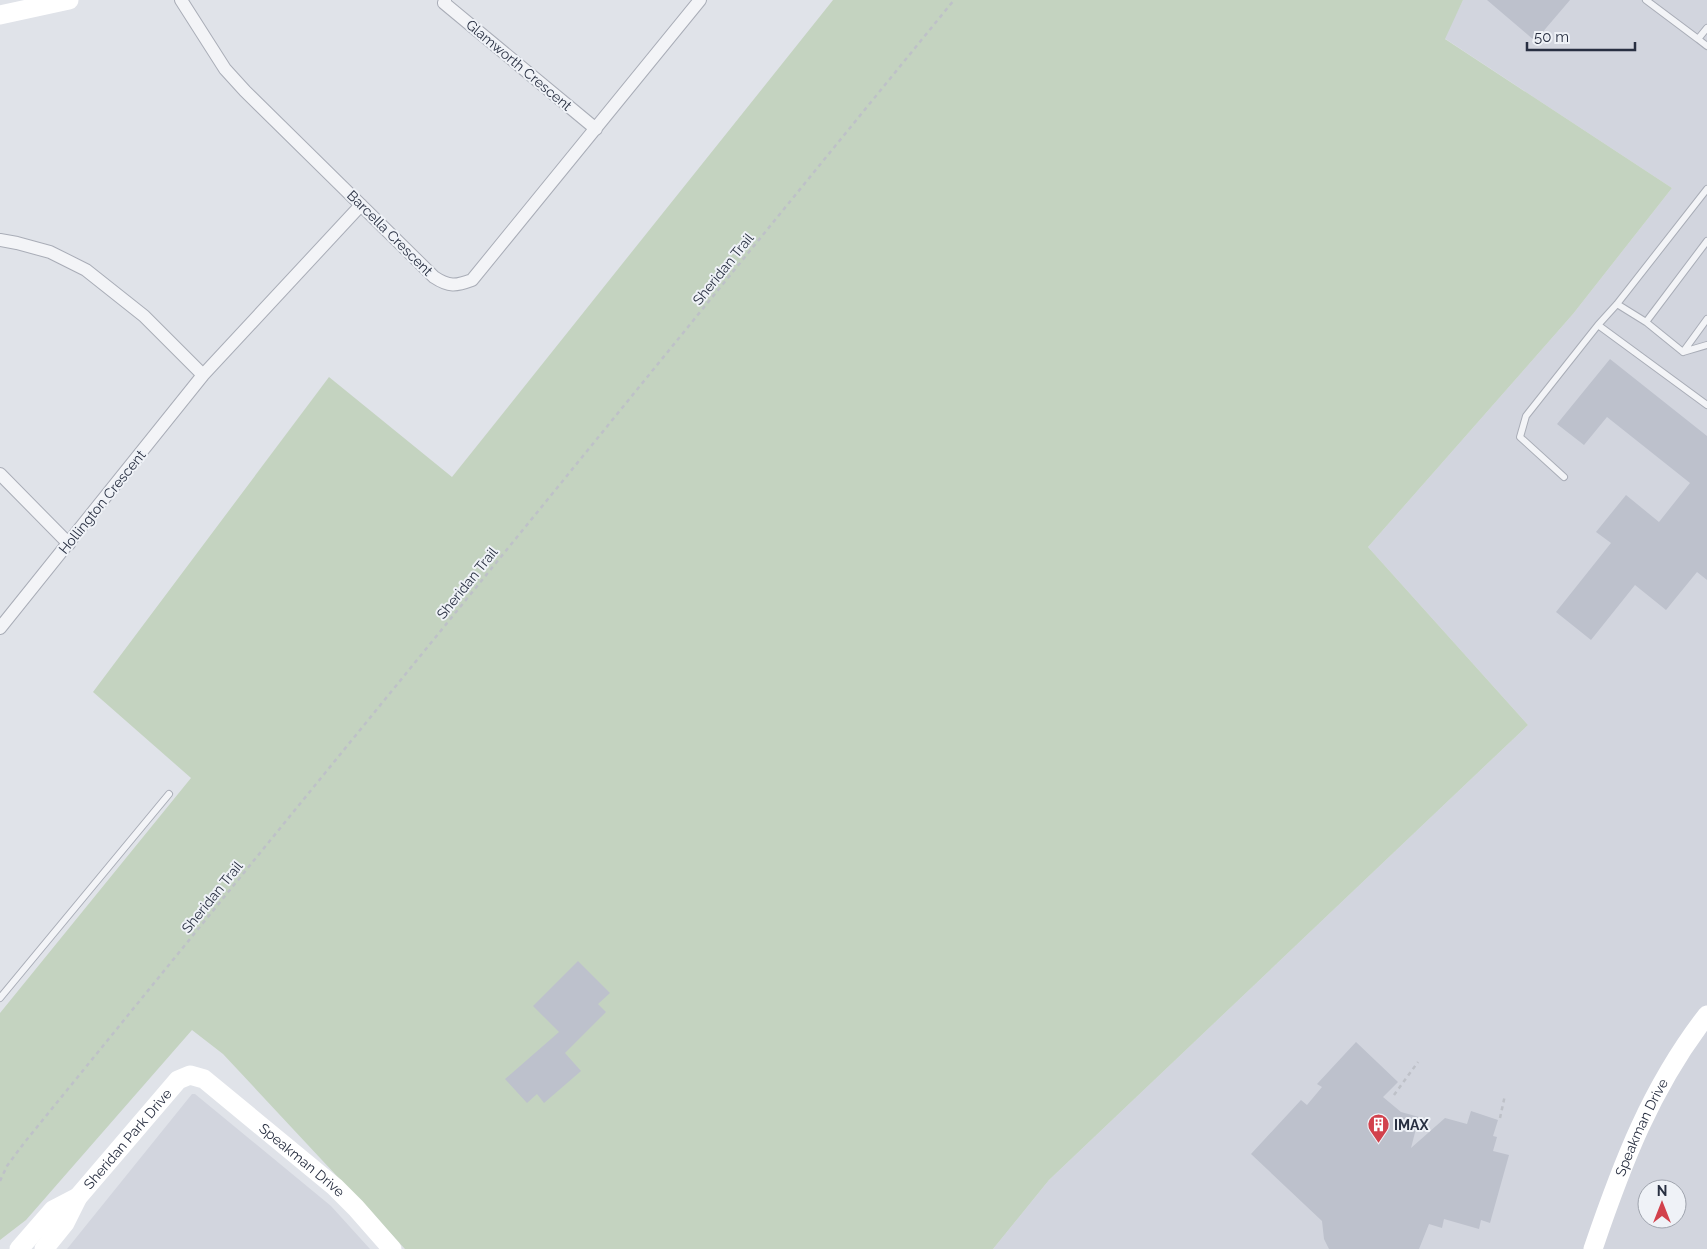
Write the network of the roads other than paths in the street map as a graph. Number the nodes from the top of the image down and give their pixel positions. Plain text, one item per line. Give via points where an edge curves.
1 (69, 0) edge
2 (181, 0) edge
3 (444, 0) edge
4 (700, 0) edge
5 (1646, 0) edge
6 (0, 15) edge
7 (1707, 28) edge
8 (1698, 39) junction
9 (1707, 46) edge
10 (596, 129) junction
11 (1707, 189) edge
12 (361, 205) junction
13 (0, 240) edge
14 (1707, 241) edge
15 (1617, 304) junction
16 (1707, 319) edge
17 (1646, 322) junction
18 (1598, 325) junction
19 (1707, 345) edge
20 (1683, 352) junction
21 (203, 375) junction
22 (1707, 405) edge
23 (0, 474) edge
24 (1564, 477) dead end
25 (69, 544) junction
26 (0, 628) edge
27 (169, 794) dead end
28 (0, 998) edge
29 (1707, 1015) edge
30 (204, 1079) joint
31 (78, 1197) junction
32 (19, 1249) edge
33 (44, 1249) edge
34 (392, 1249) edge
35 (1593, 1249) edge

1 - 6 street
2 - 12 street, Barcella Crescent via 225,69 244,91
3 - 10 street, Glamworth Crescent
4 - 10 street, Barcella Crescent
5 - 8 lane
7 - 8 lane
8 - 9 lane
10 - 12 street, Barcella Crescent via 472,280 460,284 444,284 434,278
11 - 15 lane
12 - 21 street, Hollington Crescent
13 - 21 street via 50,252 86,270 144,316
14 - 17 lane
15 - 17 lane
15 - 18 lane
16 - 20 lane
17 - 20 lane
18 - 22 lane
18 - 24 lane via 1526,416 1520,437
19 - 20 lane
21 - 25 street, Hollington Crescent
23 - 25 street
25 - 26 street, Hollington Crescent
27 - 28 lane
29 - 35 street, Speakman Drive via 1685,1043 1659,1087 1625,1159
30 - 31 street, Sheridan Park Drive via 190,1075 178,1080
30 - 34 street, Speakman Drive via 334,1186
31 - 32 street, Sheridan Park Drive via 52,1210
31 - 33 street, Sheridan Park Drive via 65,1223

